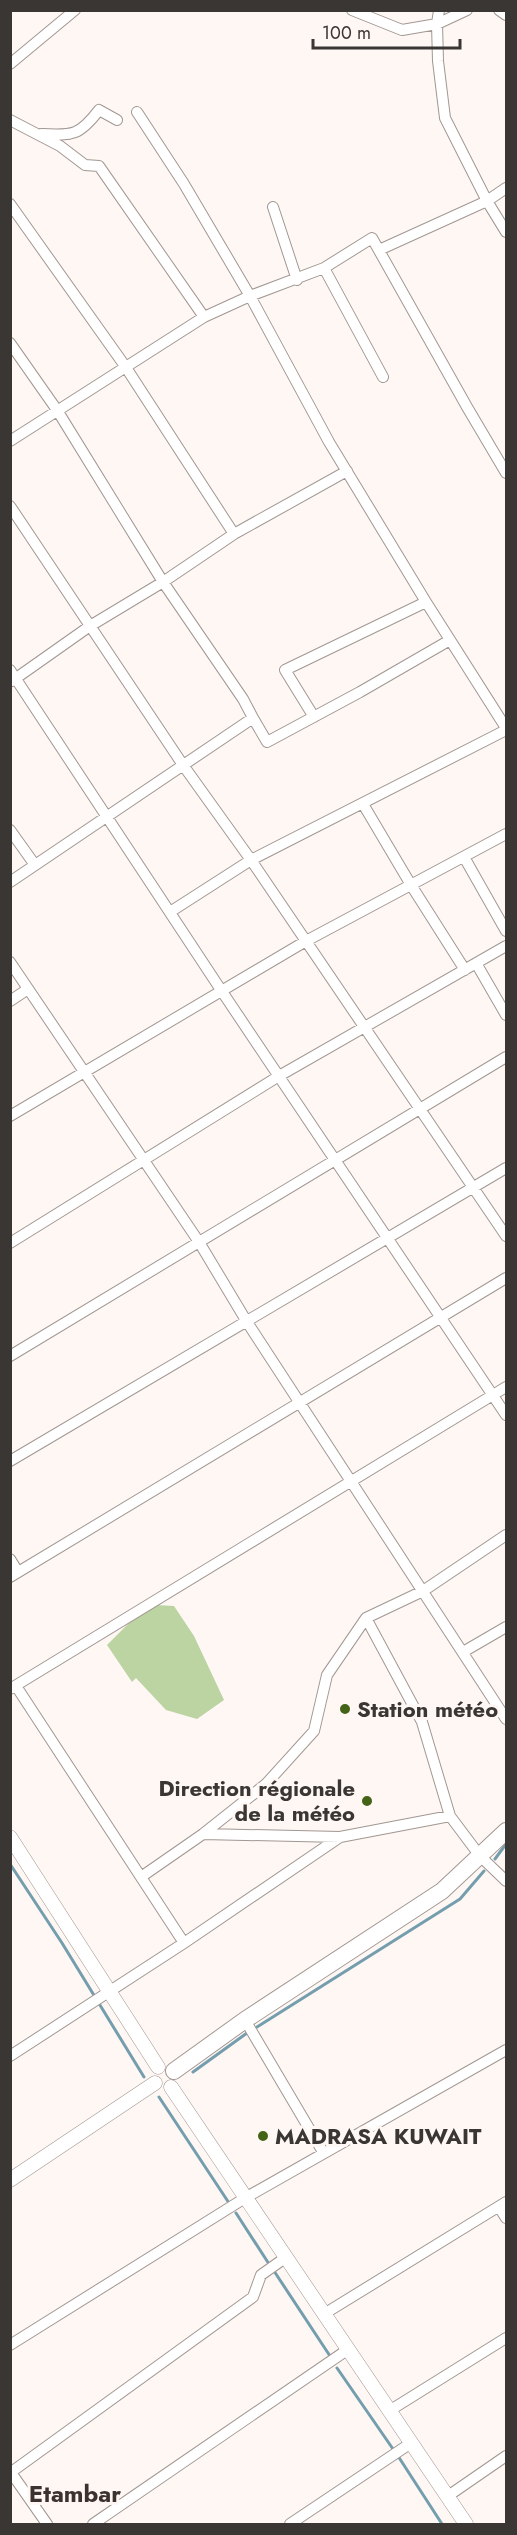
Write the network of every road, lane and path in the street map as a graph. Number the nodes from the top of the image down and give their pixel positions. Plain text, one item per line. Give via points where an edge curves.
1 (75, 10) edge
2 (352, 10) edge
3 (439, 10) edge
4 (466, 10) edge
5 (499, 10) edge
6 (507, 15) edge
7 (436, 24) junction
8 (10, 64) edge
9 (137, 112) dead end
10 (10, 120) edge
11 (117, 120) dead end
12 (39, 134) junction
13 (507, 188) edge
14 (487, 201) junction
15 (10, 204) edge
16 (273, 207) dead end
17 (507, 232) edge
18 (379, 250) junction
19 (324, 268) junction
20 (297, 280) junction
21 (250, 296) junction
22 (204, 317) junction
23 (10, 343) edge
24 (124, 366) junction
25 (383, 377) dead end
26 (57, 410) junction
27 (10, 441) edge
28 (347, 471) junction
29 (507, 472) edge
30 (10, 506) edge
31 (234, 534) junction
32 (163, 582) junction
33 (426, 602) junction
34 (90, 626) junction
35 (450, 640) junction
36 (12, 676) edge
37 (314, 717) junction
38 (253, 718) junction
39 (507, 729) edge
40 (183, 765) junction
41 (363, 804) junction
42 (106, 817) junction
43 (10, 830) edge
44 (507, 834) edge
45 (464, 856) junction
46 (251, 860) junction
47 (35, 865) junction
48 (10, 882) edge
49 (411, 885) junction
50 (170, 912) junction
51 (507, 931) edge
52 (306, 940) junction
53 (507, 946) edge
54 (10, 962) edge
55 (476, 963) junction
56 (465, 970) junction
57 (28, 989) junction
58 (221, 990) junction
59 (10, 1001) edge
60 (507, 1014) edge
61 (363, 1028) junction
62 (507, 1057) edge
63 (83, 1071) junction
64 (279, 1076) junction
65 (419, 1109) junction
66 (10, 1116) edge
67 (144, 1159) junction
68 (335, 1159) junction
69 (507, 1167) edge
70 (473, 1187) junction
71 (507, 1236) edge
72 (388, 1238) junction
73 (199, 1242) junction
74 (10, 1243) edge
75 (507, 1278) edge
76 (441, 1318) junction
77 (247, 1322) junction
78 (10, 1356) edge
79 (507, 1387) edge
80 (493, 1395) junction
81 (300, 1403) junction
82 (507, 1414) edge
83 (10, 1461) edge
84 (351, 1482) junction
85 (507, 1535) edge
86 (10, 1559) edge
87 (14, 1574) edge
88 (423, 1591) junction
89 (366, 1618) junction
90 (507, 1627) edge
91 (463, 1652) junction
92 (13, 1687) edge
93 (507, 1719) edge
94 (450, 1816) junction
95 (507, 1831) edge
96 (203, 1834) junction
97 (10, 1837) edge
98 (340, 1837) junction
99 (480, 1857) junction
100 (141, 1877) junction
101 (507, 1881) edge
102 (184, 1943) junction
103 (110, 1992) junction
104 (245, 2020) junction
105 (507, 2050) edge
106 (12, 2052) edge
107 (168, 2075) junction
108 (323, 2152) junction
109 (10, 2180) edge
110 (245, 2198) junction
111 (503, 2204) edge
112 (507, 2218) edge
113 (285, 2258) junction
114 (324, 2314) junction
115 (507, 2338) edge
116 (10, 2345) edge
117 (347, 2350) junction
118 (388, 2411) junction
119 (411, 2443) junction
120 (507, 2456) edge
121 (11, 2472) edge
122 (448, 2496) junction
123 (461, 2523) edge
124 (46, 2524) edge
125 (93, 2524) edge
126 (290, 2524) edge

1 - 8 street
2 - 7 street via 402,30
3 - 7 street
4 - 7 street
5 - 6 street
7 - 14 street via 445,117
9 - 21 street
10 - 12 street
11 - 12 street via 99,110 86,128 73,133
12 - 22 street via 86,165 99,166
13 - 14 street
14 - 17 street
14 - 18 street
15 - 24 street
16 - 20 street
18 - 19 street via 372,238
18 - 29 street
19 - 20 street
19 - 25 street
20 - 21 street
21 - 22 street
21 - 28 street
22 - 24 street
23 - 26 street
24 - 26 street
24 - 31 street
26 - 27 street
26 - 32 street
28 - 31 street
28 - 33 street
30 - 34 street
31 - 32 street
32 - 34 street
32 - 38 street
33 - 35 street
33 - 37 street via 285,670
34 - 36 street
34 - 40 street
35 - 37 street
35 - 39 street
36 - 42 street
37 - 38 street via 267,742
38 - 40 street
39 - 41 street
40 - 42 street
40 - 46 street
41 - 46 street
41 - 49 street
42 - 47 street
42 - 50 street
43 - 47 street
44 - 45 street
45 - 49 street
45 - 51 street
46 - 50 street
46 - 52 street
47 - 48 street
49 - 52 street
49 - 56 street
50 - 58 street
52 - 58 street
52 - 61 street
53 - 55 street
54 - 57 street
55 - 56 street
55 - 60 street
56 - 61 street
57 - 59 street
57 - 63 street
58 - 63 street
58 - 64 street
61 - 64 street
61 - 65 street
62 - 65 street
63 - 66 street
63 - 67 street
64 - 67 street
64 - 68 street
65 - 68 street
65 - 70 street
67 - 73 street
67 - 74 street
68 - 72 street
68 - 73 street
69 - 70 street
70 - 71 street
70 - 72 street
72 - 76 street
72 - 77 street
73 - 77 street
73 - 78 street
75 - 76 street
76 - 80 street
76 - 81 street
77 - 81 street
77 - 83 street
79 - 80 street
80 - 82 street
80 - 84 street
81 - 84 street
81 - 87 street
84 - 88 street
84 - 92 street
85 - 88 street
86 - 87 street
88 - 89 street
88 - 91 street
89 - 94 street via 422,1722
89 - 96 street via 327,1675 314,1731 266,1784
90 - 91 street
91 - 93 street
92 - 100 street
94 - 98 street
94 - 99 street
95 - 99 main road
96 - 98 street
96 - 100 street
97 - 103 street
98 - 102 street
99 - 101 street
99 - 104 main road via 442,1891
100 - 102 street
102 - 103 street
103 - 106 street
103 - 107 street
104 - 107 main road
104 - 108 street
105 - 108 street
107 - 109 street via 165,2088 155,2084
107 - 110 street
108 - 110 street
110 - 113 street
110 - 116 street
111 - 112 street
111 - 114 street
113 - 114 street
113 - 121 street via 261,2275 253,2296
114 - 117 street
115 - 118 street
117 - 118 street
117 - 125 street
118 - 119 street
119 - 122 street
119 - 126 street
120 - 122 street
121 - 124 street
122 - 123 street

